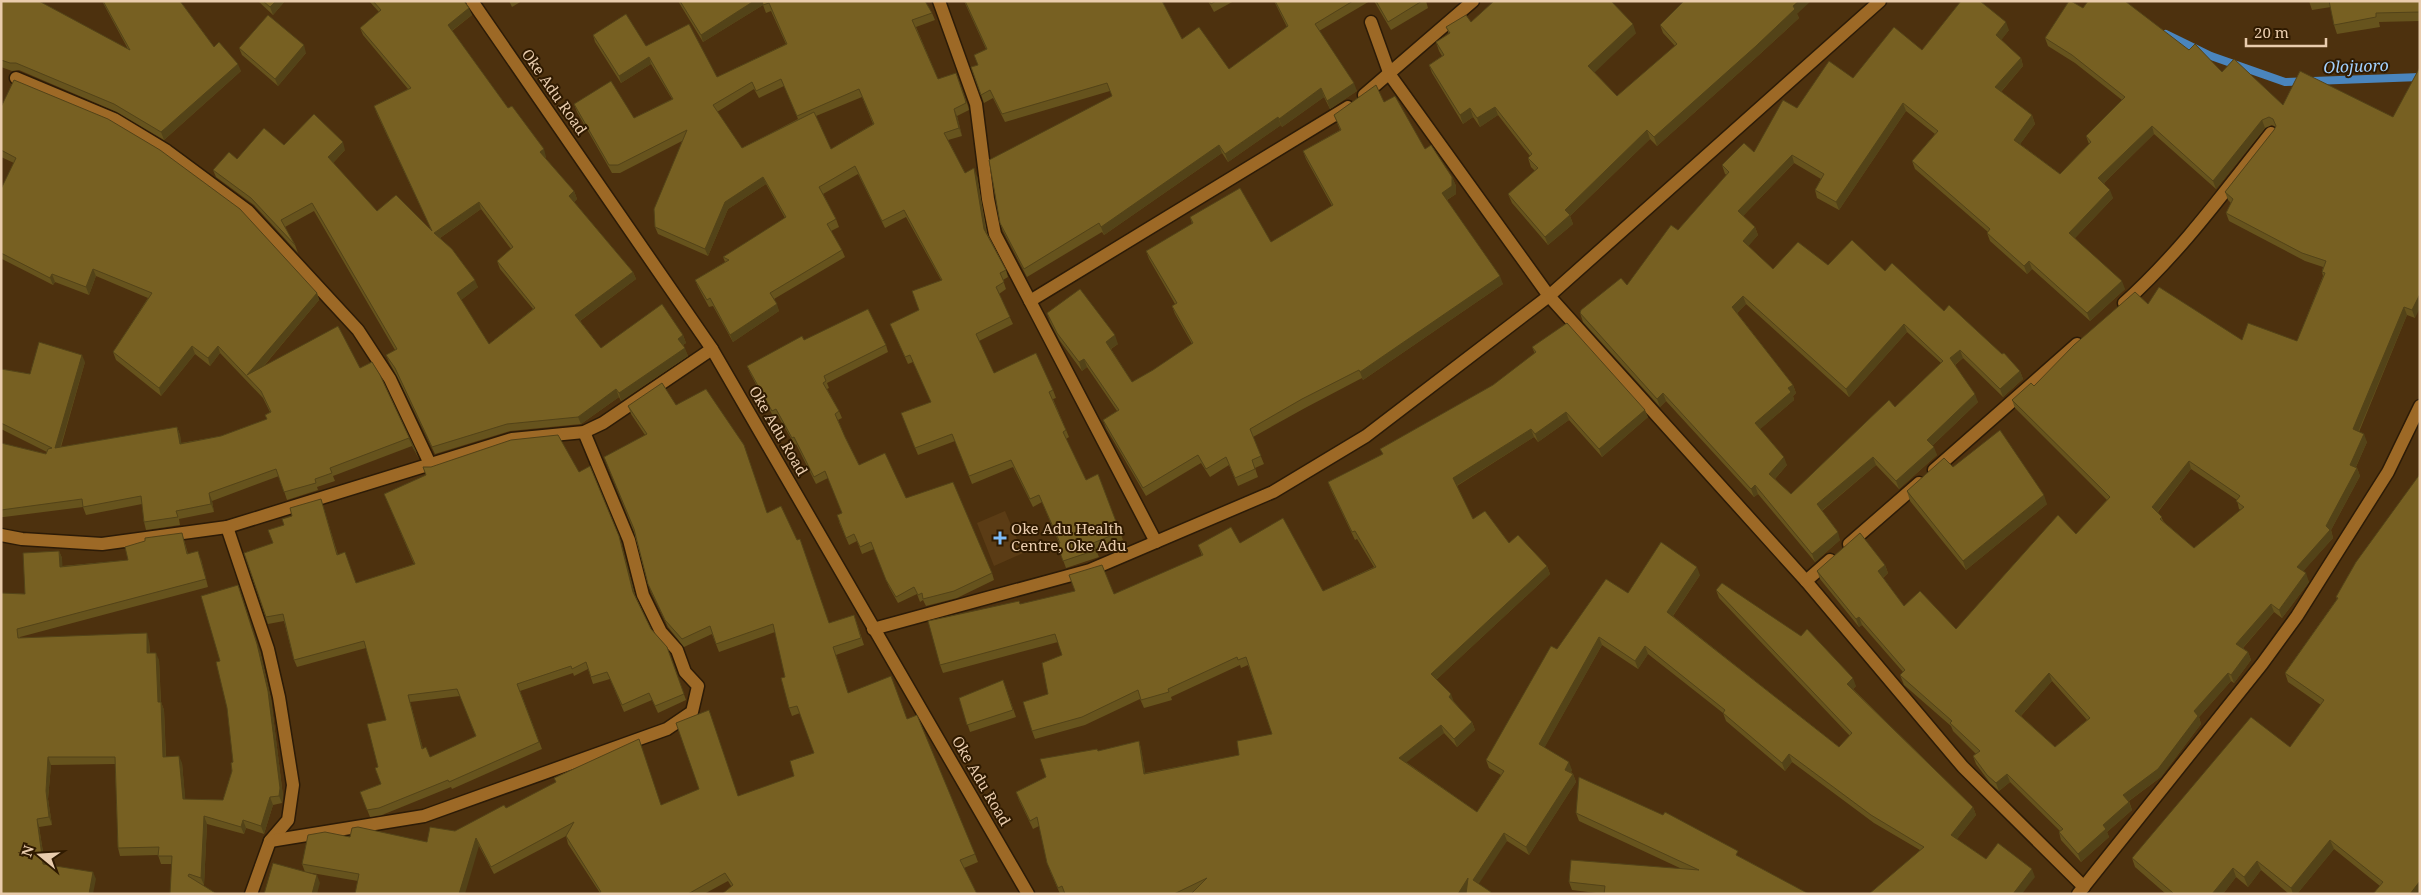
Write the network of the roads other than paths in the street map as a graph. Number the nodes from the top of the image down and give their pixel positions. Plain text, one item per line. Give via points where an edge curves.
1 (472, 1) edge
2 (939, 1) edge
3 (1473, 1) edge
4 (1880, 1) edge
5 (1371, 22) dead end
6 (1390, 74) junction
7 (16, 78) edge
8 (2272, 133) edge
9 (1549, 296) junction
10 (1030, 301) junction
11 (2116, 309) edge
12 (2087, 336) edge
13 (712, 349) junction
14 (2420, 406) edge
15 (584, 432) junction
16 (431, 466) junction
17 (227, 527) junction
18 (1, 535) edge
19 (1156, 542) junction
20 (1806, 581) junction
21 (873, 628) junction
22 (270, 841) junction
23 (2081, 890) edge
24 (251, 894) edge
25 (1028, 894) edge

1 - 13 street, Oke Adu Road
2 - 10 street via 976,104 995,234
3 - 6 street
4 - 9 street
5 - 6 street
6 - 9 street
6 - 10 street via 1353,104
7 - 16 street via 114,119 167,151 248,211 358,330 390,380
8 - 11 street via 2189,236 2146,283
9 - 19 street via 1366,436 1273,492
9 - 20 street
10 - 19 street
12 - 20 street
13 - 15 street via 603,423
13 - 21 street, Oke Adu Road
14 - 23 street via 2388,472 2297,616
15 - 16 street via 512,439
15 - 22 street via 629,540 643,595 661,632 676,650 685,672 698,686 692,712 667,730 424,816
16 - 17 street
17 - 18 street via 102,544
17 - 22 street via 268,649 280,697 293,786 288,820
19 - 21 street via 1090,570
20 - 23 street via 1963,767
21 - 25 street, Oke Adu Road
22 - 24 street

